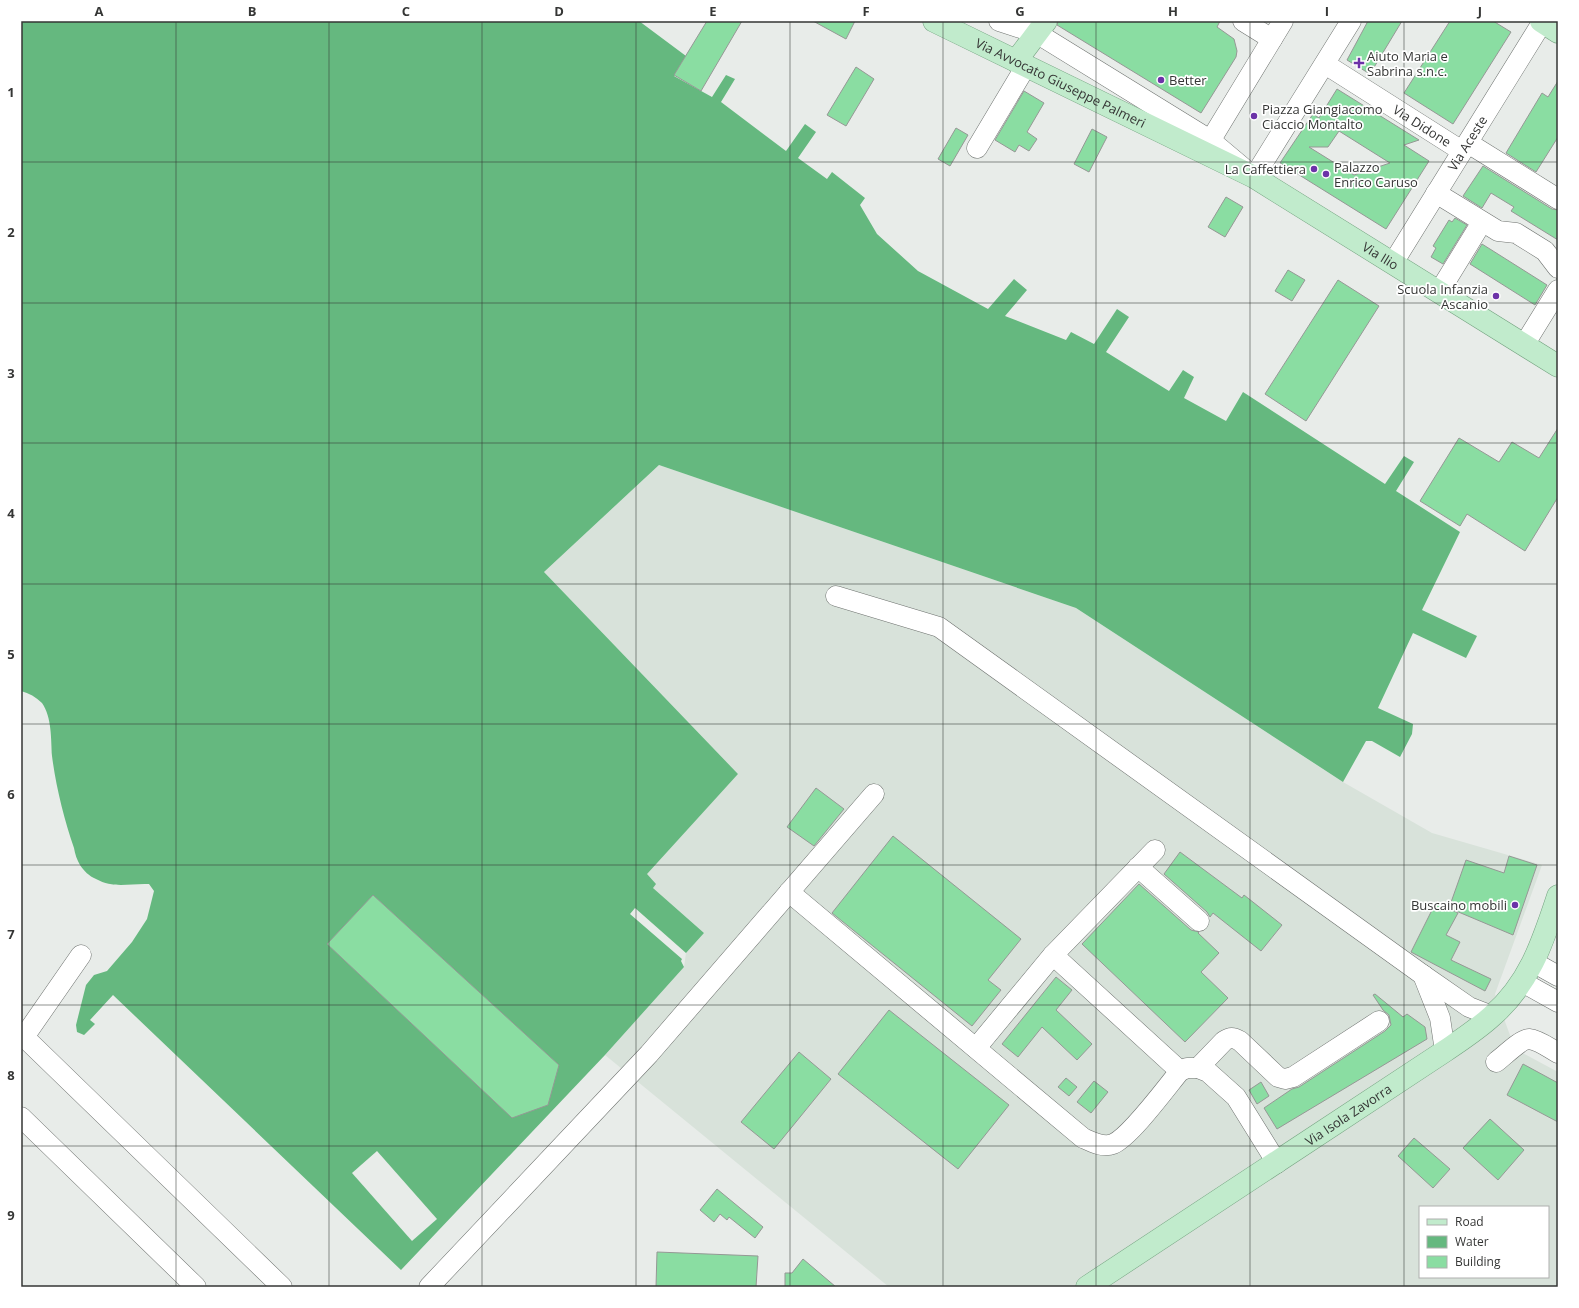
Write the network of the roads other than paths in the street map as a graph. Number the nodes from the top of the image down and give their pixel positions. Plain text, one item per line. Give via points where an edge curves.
1 (934, 21) edge
2 (999, 21) edge
3 (1017, 21) edge
4 (1283, 21) edge
5 (1351, 21) edge
6 (1546, 24) edge
7 (1042, 27) edge
8 (1257, 30) edge
9 (1021, 63) junction
10 (1325, 64) junction
11 (1198, 142) junction
12 (1465, 147) junction
13 (977, 148) dead end
14 (1259, 180) junction
15 (1436, 193) junction
16 (1558, 199) edge
17 (1482, 222) junction
18 (1393, 263) junction
19 (1558, 268) edge
20 (1558, 290) edge
21 (1439, 292) junction
22 (1524, 345) junction
23 (1558, 366) edge
24 (836, 596) dead end
25 (874, 794) dead end
26 (1155, 850) dead end
27 (1138, 867) junction
28 (789, 892) junction
29 (1558, 896) edge
30 (1199, 921) dead end
31 (81, 955) dead end
32 (1052, 955) junction
33 (1533, 962) junction
34 (1423, 975) junction
35 (1558, 976) edge
36 (1522, 982) junction
37 (1558, 1002) edge
38 (1492, 1016) junction
39 (1380, 1021) dead end
40 (23, 1035) edge
41 (976, 1048) junction
42 (1445, 1051) junction
43 (1558, 1053) edge
44 (1496, 1062) dead end
45 (1189, 1070) junction
46 (21, 1117) edge
47 (1277, 1163) junction
48 (196, 1287) edge
49 (282, 1287) edge
50 (429, 1287) edge
51 (1087, 1287) edge

1 - 9 main road, Via Avvocato Giuseppe Palmeri
2 - 7 street, Via Avvocato Giuseppe Palmeri
3 - 7 street, Via Avvocato Giuseppe Palmeri
4 - 8 street
5 - 10 street
6 - 12 street, Via Aceste
7 - 9 main road
7 - 11 street, Via Avvocato Giuseppe Palmeri
8 - 11 street
9 - 11 main road, Via Avvocato Giuseppe Palmeri
9 - 13 street
10 - 12 street, Via Didone
10 - 14 street
11 - 14 main road, Via Ilio
12 - 15 street, Via Aceste
12 - 16 street, Via Didone
14 - 18 main road, Via Ilio
15 - 17 street
15 - 18 street, Via Aceste
17 - 19 street via 1498,231 1516,233 1545,251
17 - 21 street
18 - 21 main road, Via Ilio
20 - 22 street
21 - 22 main road, Via Ilio
22 - 23 main road, Via Ilio
24 - 34 street via 939,627
25 - 28 street
26 - 27 street
27 - 30 street
27 - 32 street
28 - 41 street
28 - 50 street via 649,1054
29 - 33 main road, Via Isola Zavorra via 1541,947
31 - 40 street
32 - 41 street
32 - 45 street
33 - 35 street
33 - 36 main road, Via Isola Zavorra
34 - 38 street via 1469,1007
34 - 42 street via 1440,1018
36 - 37 street
36 - 38 main road, Via Isola Zavorra
38 - 42 main road, Via Isola Zavorra
39 - 45 street via 1293,1077 1278,1077 1235,1038 1224,1041
40 - 49 street
41 - 45 street via 1083,1138 1099,1145 1111,1145 1124,1138
42 - 47 main road, Via Isola Zavorra
43 - 44 street via 1535,1040 1527,1039
45 - 47 street via 1208,1072 1236,1097
46 - 48 street
47 - 51 main road, Via Isola Zavorra

